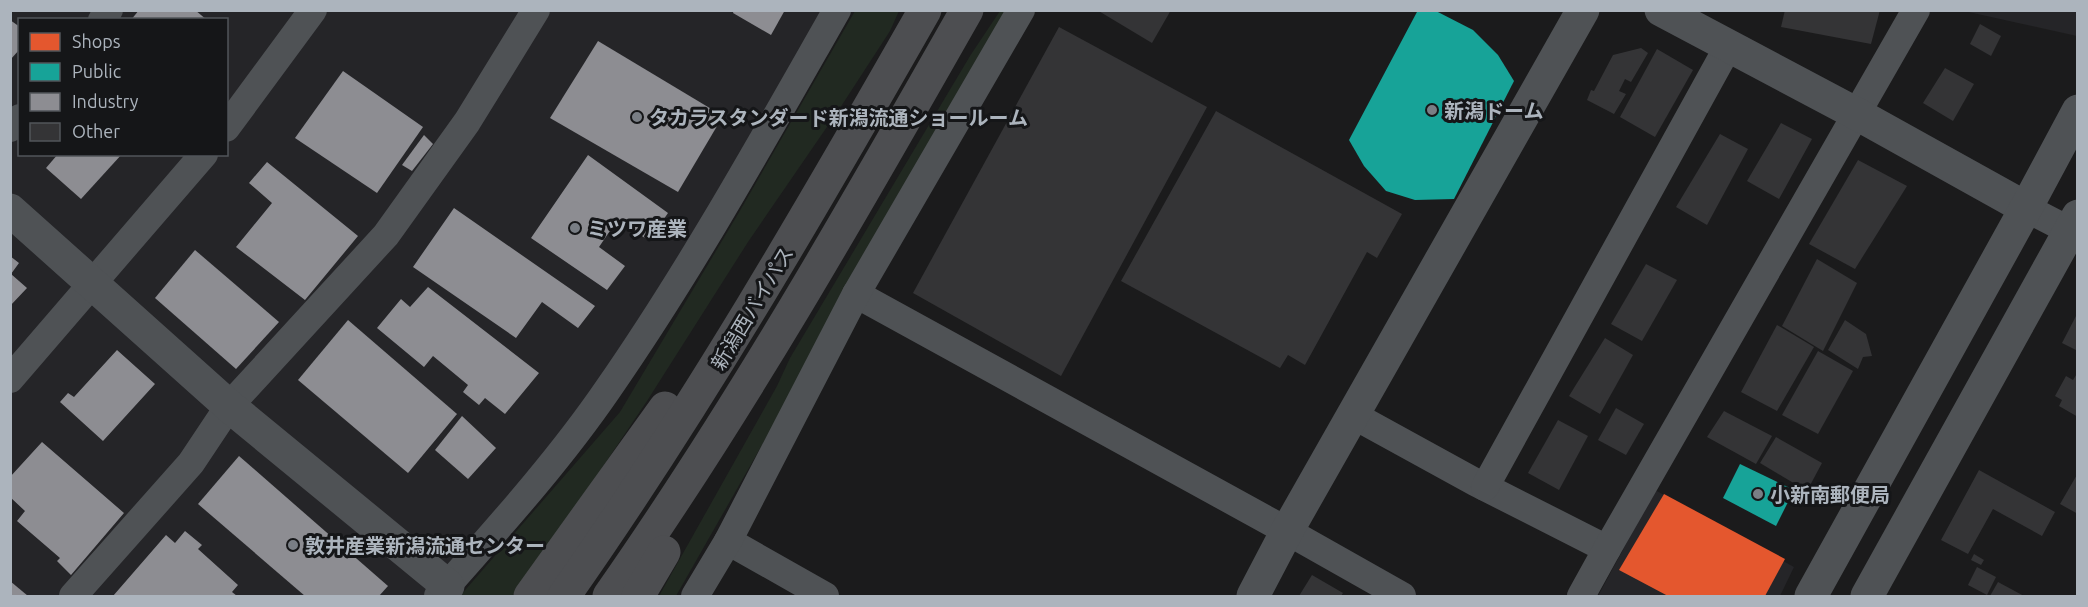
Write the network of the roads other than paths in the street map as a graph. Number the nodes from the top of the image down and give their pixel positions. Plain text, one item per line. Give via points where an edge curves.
1 (313, 10) edge
2 (536, 10) edge
3 (837, 10) edge
4 (925, 10) edge
5 (968, 10) edge
6 (1022, 10) edge
7 (1583, 10) edge
8 (1660, 10) edge
9 (1916, 10) edge
10 (1729, 45) junction
11 (2078, 111) edge
12 (1857, 114) junction
13 (228, 125) edge
14 (202, 156) edge
15 (826, 183) junction
16 (2026, 208) junction
17 (10, 210) edge
18 (2075, 227) edge
19 (92, 285) junction
20 (856, 294) junction
21 (10, 379) edge
22 (742, 394) junction
23 (229, 406) junction
24 (1353, 415) junction
25 (1485, 487) junction
26 (1287, 531) junction
27 (728, 541) junction
28 (1607, 549) junction
29 (443, 591) edge
30 (73, 597) edge
31 (530, 597) edge
32 (564, 597) edge
33 (609, 597) edge
34 (638, 597) edge
35 (695, 597) edge
36 (825, 597) edge
37 (1253, 597) edge
38 (1402, 597) edge
39 (1581, 597) edge
40 (1811, 597) edge
41 (1867, 597) edge

1 - 13 street
2 - 23 street via 467,122 386,235
3 - 29 street via 647,332 568,442
4 - 15 highway, 新潟西バイパス
5 - 22 highway, 新潟西バイパス via 860,200
6 - 20 street
7 - 24 street
8 - 10 street
9 - 12 street
10 - 12 street
10 - 25 street
11 - 16 street
12 - 16 street
12 - 28 street
14 - 19 street
15 - 31 highway
15 - 32 highway, 新潟西バイパス via 709,379
16 - 18 street
16 - 40 street
17 - 19 street
18 - 41 street
19 - 21 street
19 - 23 street
20 - 26 street
20 - 27 street
22 - 33 highway, 新潟西バイパス
22 - 34 highway
23 - 29 street
23 - 30 street via 191,463
24 - 25 street
24 - 26 street
25 - 28 street
26 - 37 street
26 - 38 street
27 - 35 street
27 - 36 street
28 - 39 street

